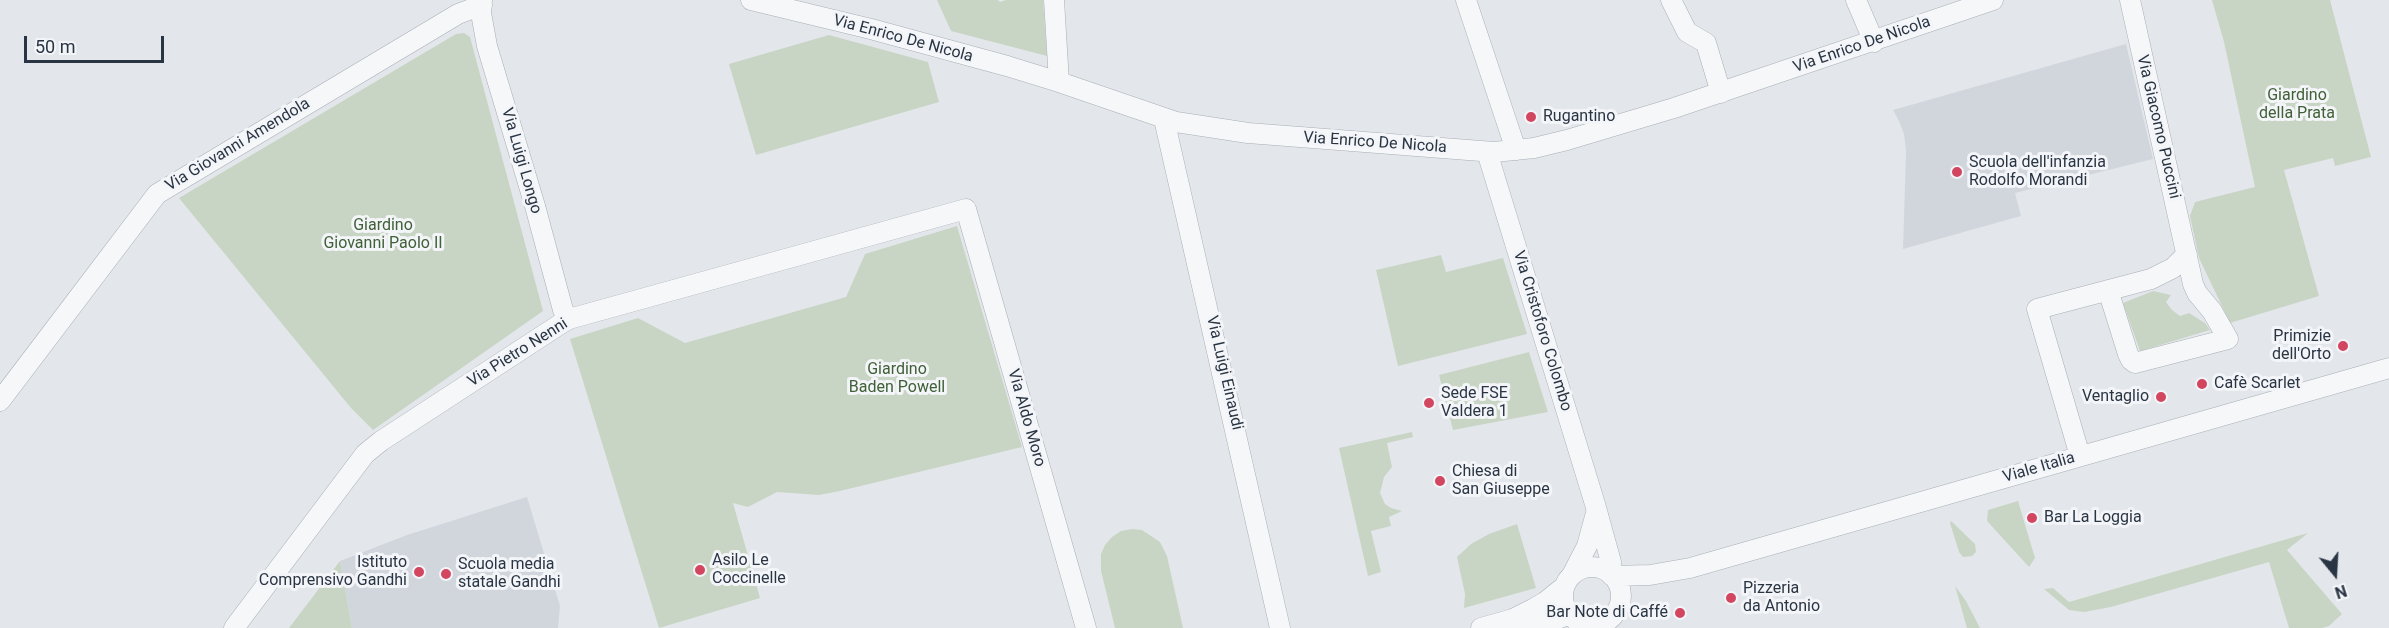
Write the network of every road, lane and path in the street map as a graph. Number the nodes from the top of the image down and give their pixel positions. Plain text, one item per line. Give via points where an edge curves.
1 (751, 0) edge
2 (1054, 0) edge
3 (1466, 0) edge
4 (1671, 0) edge
5 (1856, 0) edge
6 (1993, 0) edge
7 (2130, 0) edge
8 (482, 3) edge
9 (1874, 42) junction
10 (1059, 82) junction
11 (1721, 93) junction
12 (1164, 119) junction
13 (1516, 150) junction
14 (1487, 152) junction
15 (966, 209) joint
16 (2187, 254) junction
17 (2151, 279) junction
18 (2108, 290) junction
19 (2197, 293) junction
20 (569, 319) junction
21 (2389, 368) edge
22 (0, 401) edge
23 (2080, 456) junction
24 (1597, 510) junction
25 (1690, 568) junction
26 (1611, 575) junction
27 (1569, 580) junction
28 (1621, 599) junction
29 (1511, 620) junction
30 (1571, 620) edge
31 (1602, 625) edge
32 (234, 628) edge
33 (1086, 628) edge
34 (1281, 628) edge
35 (1481, 628) edge

1 - 10 street, Via Enrico De Nicola
2 - 10 street
3 - 13 street
4 - 11 street via 1687,32 1706,44
5 - 9 street
6 - 9 street, Via Enrico De Nicola
7 - 16 street, Via Giacomo Puccini
8 - 20 street, Via Luigi Longo via 487,46 563,310
8 - 22 street, Via Giovanni Amendola via 157,194
9 - 11 street, Via Enrico De Nicola
10 - 12 street, Via Enrico De Nicola
11 - 13 street, Via Enrico De Nicola via 1567,140
12 - 14 street, Via Enrico De Nicola via 1248,133
12 - 34 street, Via Luigi Einaudi
13 - 14 street, Via Enrico De Nicola
14 - 24 street, Via Cristoforo Colombo
15 - 20 street, Via Pietro Nenni
15 - 33 street, Via Aldo Moro
16 - 17 street via 2173,268
16 - 19 street, Via Giacomo Puccini
17 - 18 street
17 - 19 street via 2174,281
18 - 19 street via 2131,360 2140,363 2228,339
18 - 23 street via 2037,309
20 - 32 street, Via Pietro Nenni via 365,454
21 - 23 street, Viale Italia
23 - 25 street, Viale Italia
24 - 26 street, Via Cristoforo Colombo
24 - 27 street via 1587,546
25 - 26 street, Viale Italia via 1650,575
25 - 28 street, Viale Italia
26 - 27 street via 1593,568 1583,569
26 - 28 street via 1620,588
27 - 29 street via 1545,602
27 - 30 street via 1563,602
28 - 31 street via 1616,612
29 - 30 street
29 - 35 street
30 - 31 street

